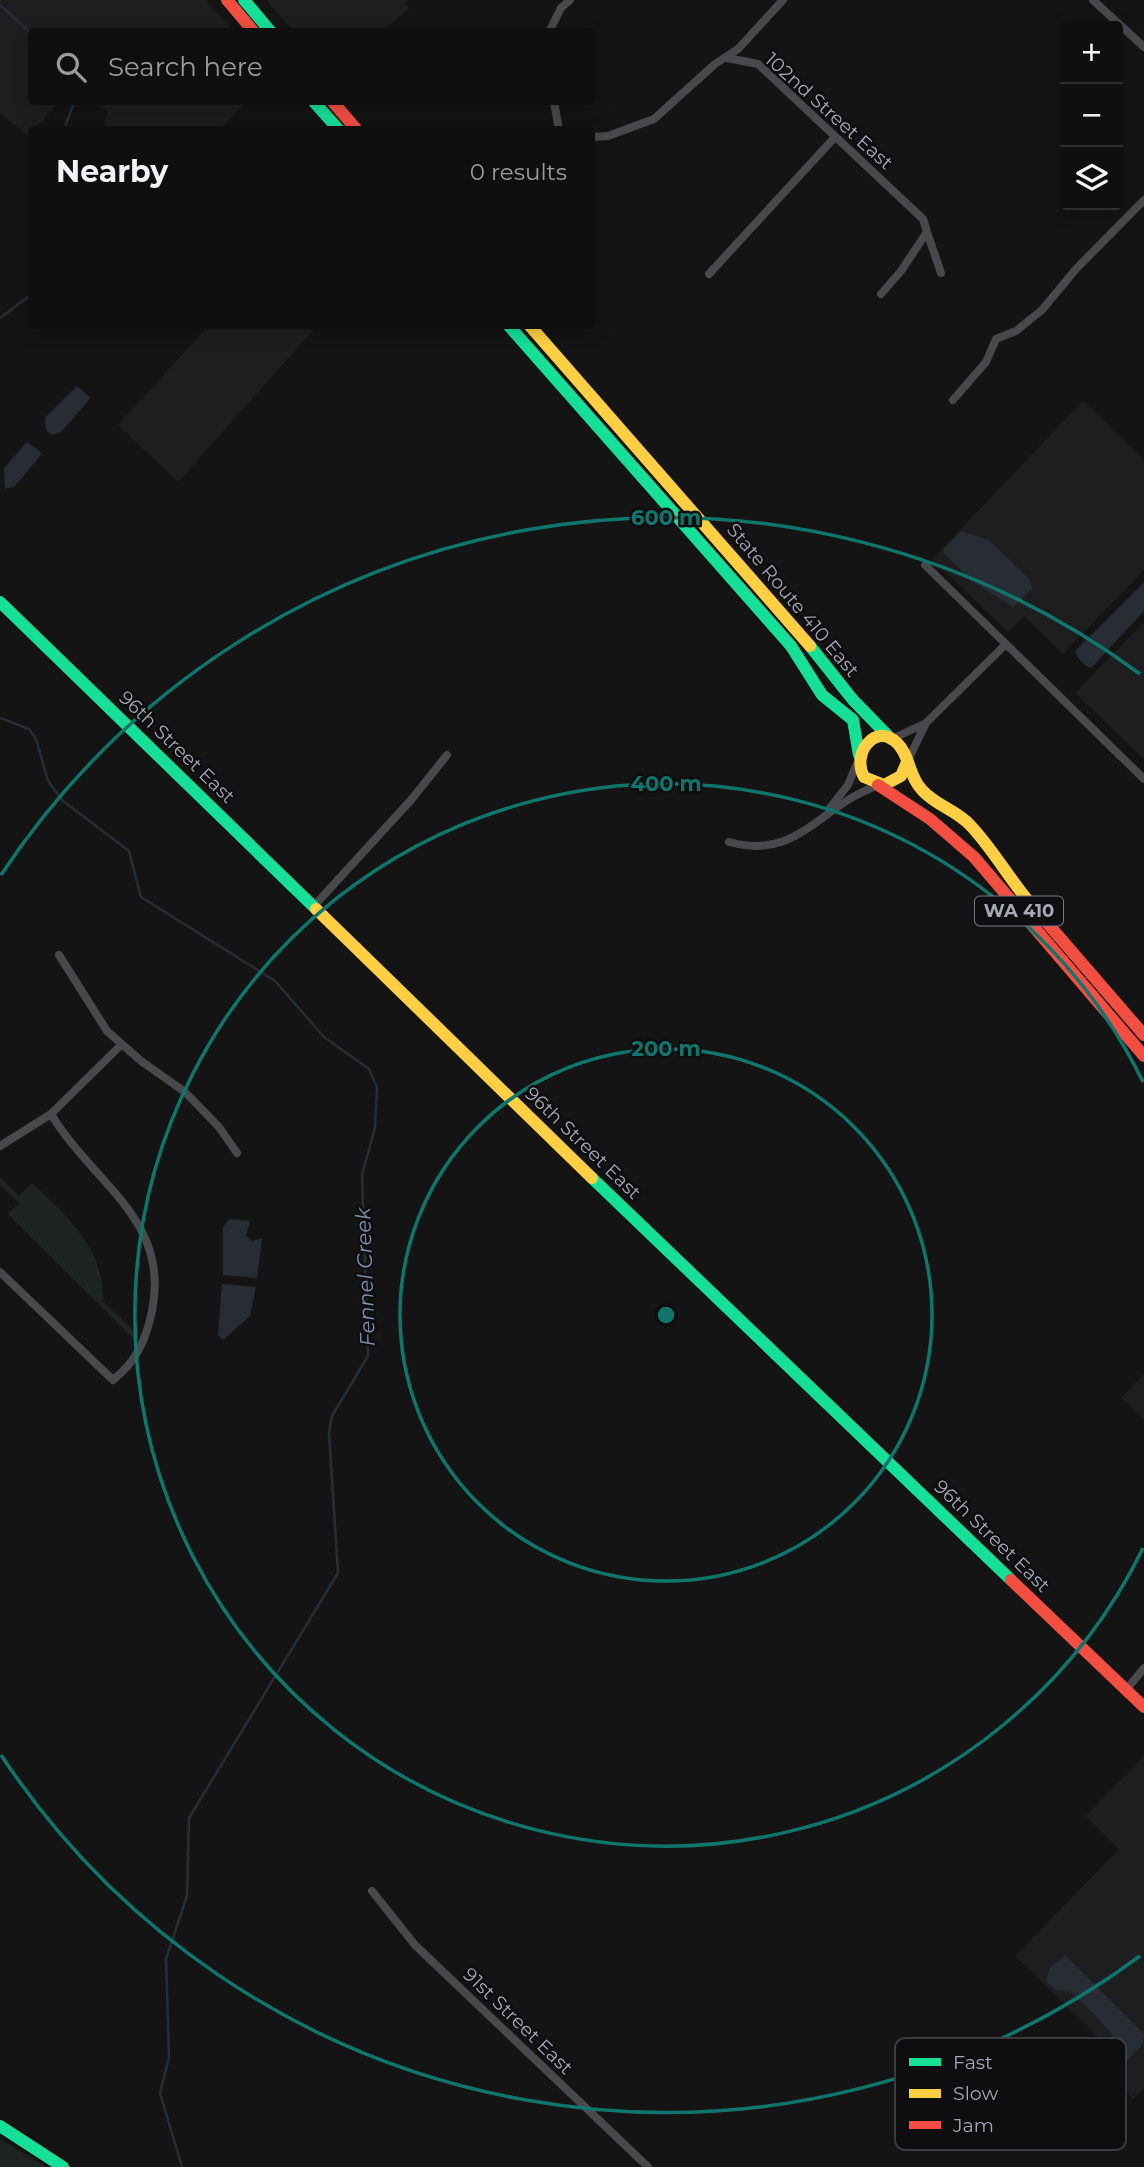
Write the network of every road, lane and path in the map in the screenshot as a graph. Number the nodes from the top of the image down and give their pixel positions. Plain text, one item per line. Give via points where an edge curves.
1 (227, 0) edge
2 (244, 0) edge
3 (570, 0) edge
4 (783, 0) edge
5 (1097, 1) edge
6 (251, 28) edge
7 (268, 28) edge
8 (551, 28) edge
9 (1144, 47) edge
10 (727, 58) junction
11 (317, 105) edge
12 (336, 105) edge
13 (555, 105) edge
14 (335, 126) edge
15 (354, 126) edge
16 (558, 126) edge
17 (595, 137) edge
18 (835, 137) junction
19 (1144, 200) edge
20 (927, 232) junction
21 (940, 273) dead end
22 (709, 274) dead end
23 (881, 294) dead end
24 (512, 329) edge
25 (533, 329) edge
26 (954, 400) dead end
27 (925, 565) dead end
28 (0, 602) edge
29 (1006, 644) junction
30 (926, 723) junction
31 (891, 739) junction
32 (447, 755) dead end
33 (859, 758) junction
34 (906, 762) junction
35 (1144, 779) edge
36 (877, 785) junction
37 (820, 820) junction
38 (729, 842) dead end
39 (313, 907) junction
40 (59, 955) dead end
41 (1144, 1035) edge
42 (121, 1045) junction
43 (1144, 1056) edge
44 (51, 1114) junction
45 (0, 1146) edge
46 (237, 1153) dead end
47 (0, 1272) edge
48 (1144, 1668) edge
49 (1126, 1690) junction
50 (1144, 1707) edge
51 (372, 1891) dead end
52 (0, 2126) edge
53 (62, 2167) edge
54 (648, 2167) edge

1 - 6 main road
2 - 7 main road
3 - 8 street
4 - 10 street
5 - 9 street
10 - 17 street via 654,119
10 - 18 street, 102nd Street East via 758,64
11 - 14 main road
12 - 15 main road
13 - 16 street
18 - 20 street, 102nd Street East via 923,219
18 - 22 street
19 - 26 street via 1076,268 1042,310 996,340 986,362
20 - 21 street
20 - 23 street
24 - 33 main road, State Route 410 East / WA 410 via 776,628 822,695 853,720
25 - 31 main road, State Route 410 East / WA 410
27 - 29 street
28 - 39 main road, 96th Street East
29 - 30 street
29 - 35 street
30 - 31 street
30 - 34 street
31 - 33 main road via 869,741
31 - 34 main road, WA 410 via 901,746
32 - 39 street
33 - 36 main road, WA 410 via 864,777
33 - 37 street via 848,785
34 - 36 main road via 896,781
34 - 41 main road, WA 410 via 921,791 970,824 1009,879
36 - 37 street
36 - 43 main road, WA 410 via 930,818 974,857
37 - 38 street via 776,844
39 - 49 main road, 96th Street East
40 - 42 street via 89,1007
42 - 44 street
42 - 46 street via 185,1092 211,1117
44 - 45 street
44 - 47 street via 75,1151 128,1207 145,1236 156,1284 140,1350 113,1380
48 - 49 street
49 - 50 main road, 96th Street East
51 - 54 street, 91st Street East via 415,1945
52 - 53 main road

